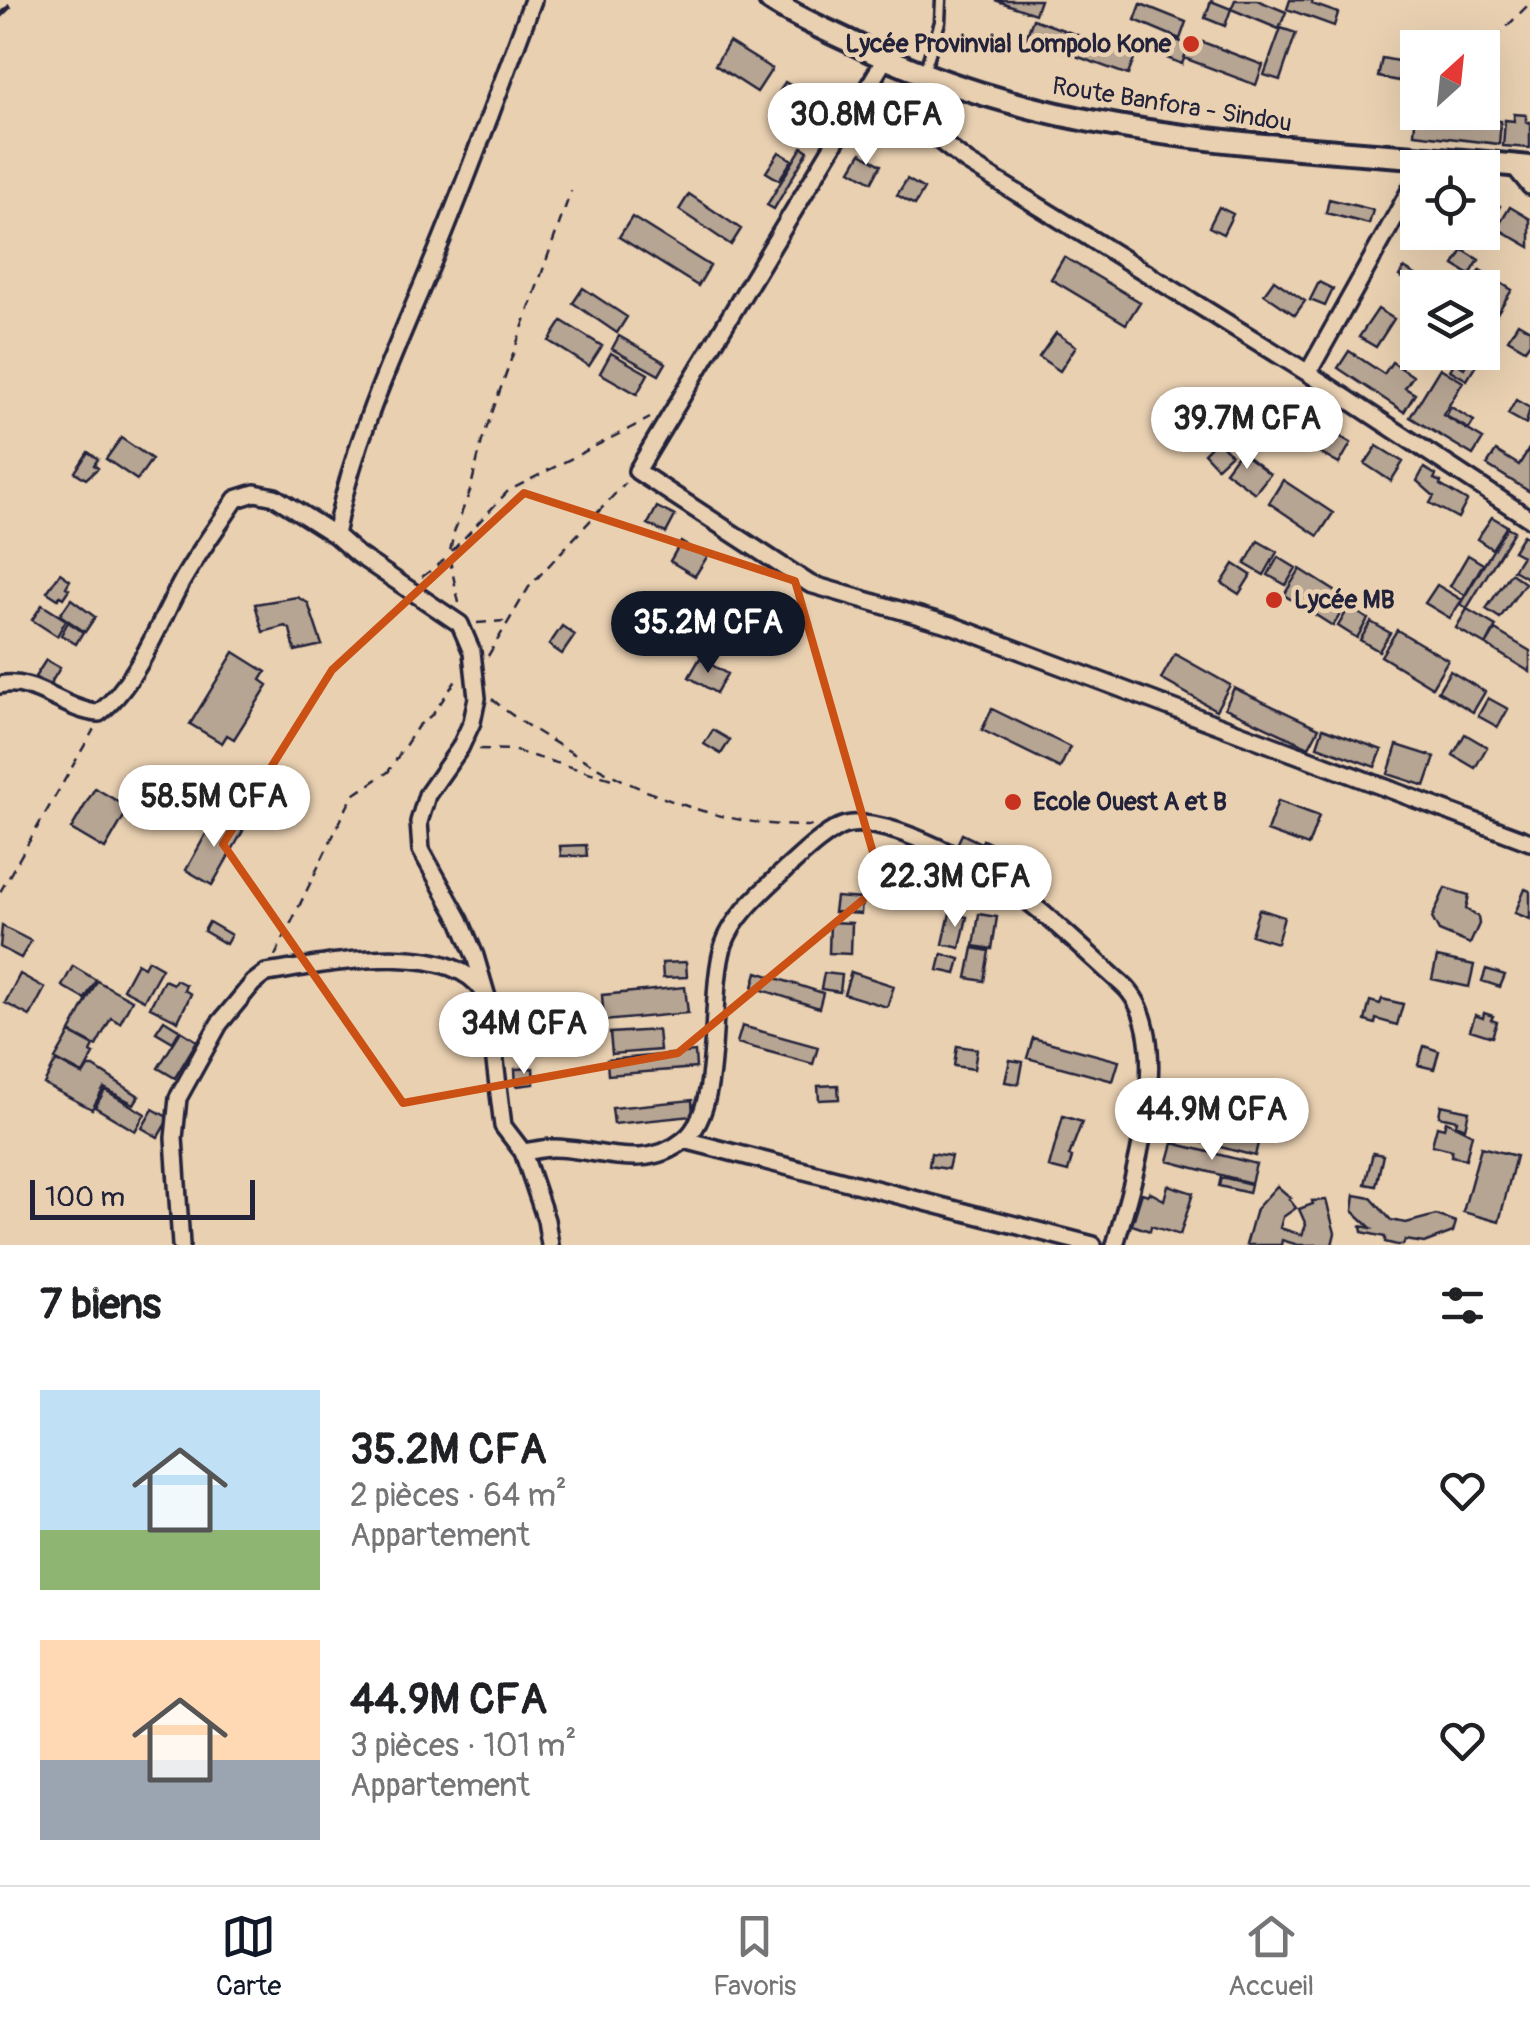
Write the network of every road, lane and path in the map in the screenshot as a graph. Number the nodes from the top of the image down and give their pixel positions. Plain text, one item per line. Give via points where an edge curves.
1 (533, 0) edge
2 (770, 0) edge
3 (941, 0) edge
4 (1530, 3) edge
5 (1500, 34) edge
6 (886, 59) junction
7 (923, 76) junction
8 (870, 86) junction
9 (1400, 164) edge
10 (1522, 166) edge
11 (1530, 186) edge
12 (571, 191) dead end
13 (1400, 207) edge
14 (1308, 374) junction
15 (674, 406) junction
16 (637, 471) junction
17 (1530, 519) edge
18 (335, 535) junction
19 (449, 556) junction
20 (398, 580) junction
21 (508, 620) junction
22 (460, 624) junction
23 (459, 678) dead end
24 (476, 683) junction
25 (0, 685) edge
26 (113, 702) junction
27 (460, 748) junction
28 (618, 780) junction
29 (842, 826) junction
30 (1530, 842) edge
31 (0, 892) edge
32 (266, 973) junction
33 (488, 997) junction
34 (684, 1140) junction
35 (522, 1152) junction
36 (181, 1245) edge
37 (550, 1245) edge
38 (1093, 1245) edge
39 (1116, 1245) edge

1 - 18 street via 374,403
2 - 6 main road, Route Banfora - Sindou
3 - 7 lane
4 - 5 path
6 - 7 main road, Route Banfora - Sindou
6 - 8 street
7 - 9 main road, Route Banfora - Sindou via 1078,120
8 - 14 street via 967,162
8 - 15 street
10 - 11 street
12 - 19 path via 482,441
13 - 14 street
14 - 17 street
15 - 16 street
15 - 19 path via 508,491
16 - 21 path via 529,587
16 - 30 street via 810,584 954,626
18 - 20 street
18 - 26 street via 275,497 236,498
19 - 20 path via 423,577
19 - 22 path
20 - 22 street
21 - 22 path
21 - 24 path
22 - 24 street
23 - 32 path via 388,772 355,794
24 - 27 street via 472,722
24 - 28 path via 514,718
25 - 26 street via 22,684 84,712 99,713
26 - 31 path
27 - 28 path via 512,750
27 - 33 street via 427,796 419,822 421,850 460,920
28 - 29 path via 702,813
29 - 34 street via 766,888 724,943 712,1072 701,1119
29 - 39 street via 892,828 1006,885 1131,992 1148,1033 1150,1084
32 - 33 street via 345,960 417,960 455,970 478,982
32 - 36 street via 219,1024 178,1098
33 - 35 street via 503,1126
34 - 35 street via 632,1159 554,1148
34 - 38 street
35 - 37 street

